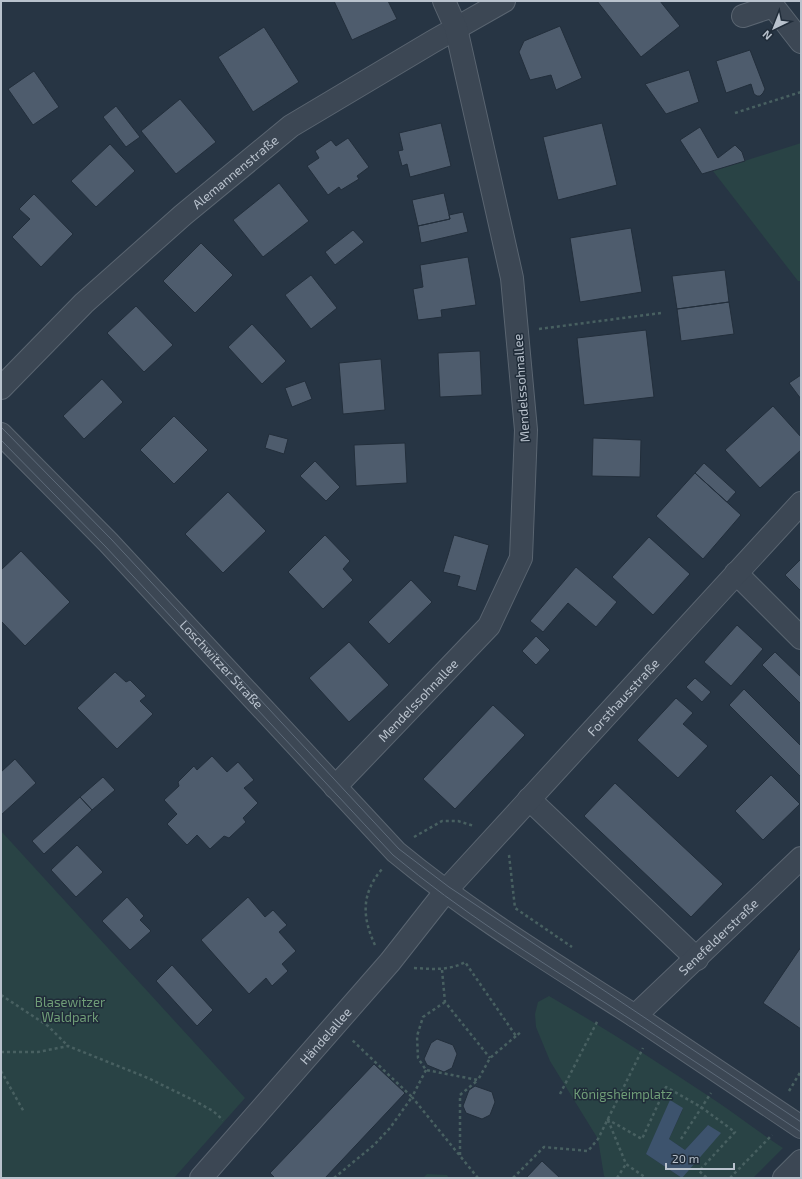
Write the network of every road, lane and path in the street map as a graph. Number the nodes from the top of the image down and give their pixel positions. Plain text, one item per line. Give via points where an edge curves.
1 (444, 1) edge
2 (504, 1) edge
3 (743, 16) dead end
4 (456, 28) junction
5 (801, 42) edge
6 (801, 92) edge
7 (735, 113) dead end
8 (661, 313) dead end
9 (539, 330) dead end
10 (1, 388) edge
11 (1, 434) edge
12 (801, 503) edge
13 (736, 573) junction
14 (801, 638) edge
15 (335, 787) junction
16 (529, 799) junction
17 (801, 858) edge
18 (446, 891) junction
19 (697, 959) junction
20 (442, 970) dead end
21 (1, 995) edge
22 (445, 1002) junction
23 (635, 1016) junction
24 (598, 1019) dead end
25 (335, 1024) junction
26 (516, 1036) dead end
27 (68, 1046) junction
28 (643, 1048) dead end
29 (1, 1052) edge
30 (490, 1058) junction
31 (426, 1070) junction
32 (1, 1071) edge
33 (801, 1071) edge
34 (478, 1080) junction
35 (789, 1091) dead end
36 (711, 1092) dead end
37 (560, 1094) dead end
38 (412, 1097) junction
39 (701, 1108) junction
40 (24, 1112) dead end
41 (608, 1119) junction
42 (794, 1123) edge
43 (239, 1133) junction
44 (681, 1139) dead end
45 (460, 1156) junction
46 (801, 1160) edge
47 (626, 1164) junction
48 (200, 1178) edge
49 (334, 1178) edge
50 (478, 1178) edge
51 (514, 1178) edge
52 (617, 1178) edge
53 (646, 1178) edge
54 (707, 1178) edge
55 (730, 1178) edge
56 (784, 1178) edge

1 - 4 street, Mendelssohnallee
2 - 4 street, Alemannenstraße
3 - 5 street via 773,6
4 - 10 street, Alemannenstraße via 291,126 183,215 84,303
4 - 15 street, Mendelssohnallee via 512,278 526,430 521,558 489,626
6 - 7 path
8 - 9 path
11 - 15 street, Loschwitzer Straße via 108,542
12 - 13 street, Forsthausstraße
13 - 14 street
13 - 16 street, Forsthausstraße
15 - 18 street, Loschwitzer Straße via 396,852
16 - 18 street, Forsthausstraße
16 - 19 street
17 - 19 street, Senefelderstraße
18 - 23 street
18 - 25 street, Händelallee via 390,962
19 - 23 street, Senefelderstraße
20 - 22 path
21 - 27 path via 48,1026
22 - 30 path
22 - 31 path via 423,1017 418,1036 418,1058
23 - 42 street
24 - 37 path
25 - 38 path
25 - 43 street, Händelallee
26 - 30 path
27 - 29 path via 38,1052
27 - 43 path via 148,1078 193,1100 213,1111
28 - 41 path
30 - 34 path
31 - 34 path
31 - 38 path
32 - 40 path
33 - 35 path
34 - 45 path via 460,1094
36 - 39 path
38 - 45 path
38 - 49 path via 374,1145
39 - 41 path via 666,1087 642,1139
39 - 44 path
39 - 54 path via 735,1132 699,1172
41 - 47 path
41 - 51 path via 598,1139 588,1151 544,1147
42 - 55 path
43 - 48 street, Händelallee
45 - 50 path
46 - 56 street
47 - 52 path
47 - 53 path

